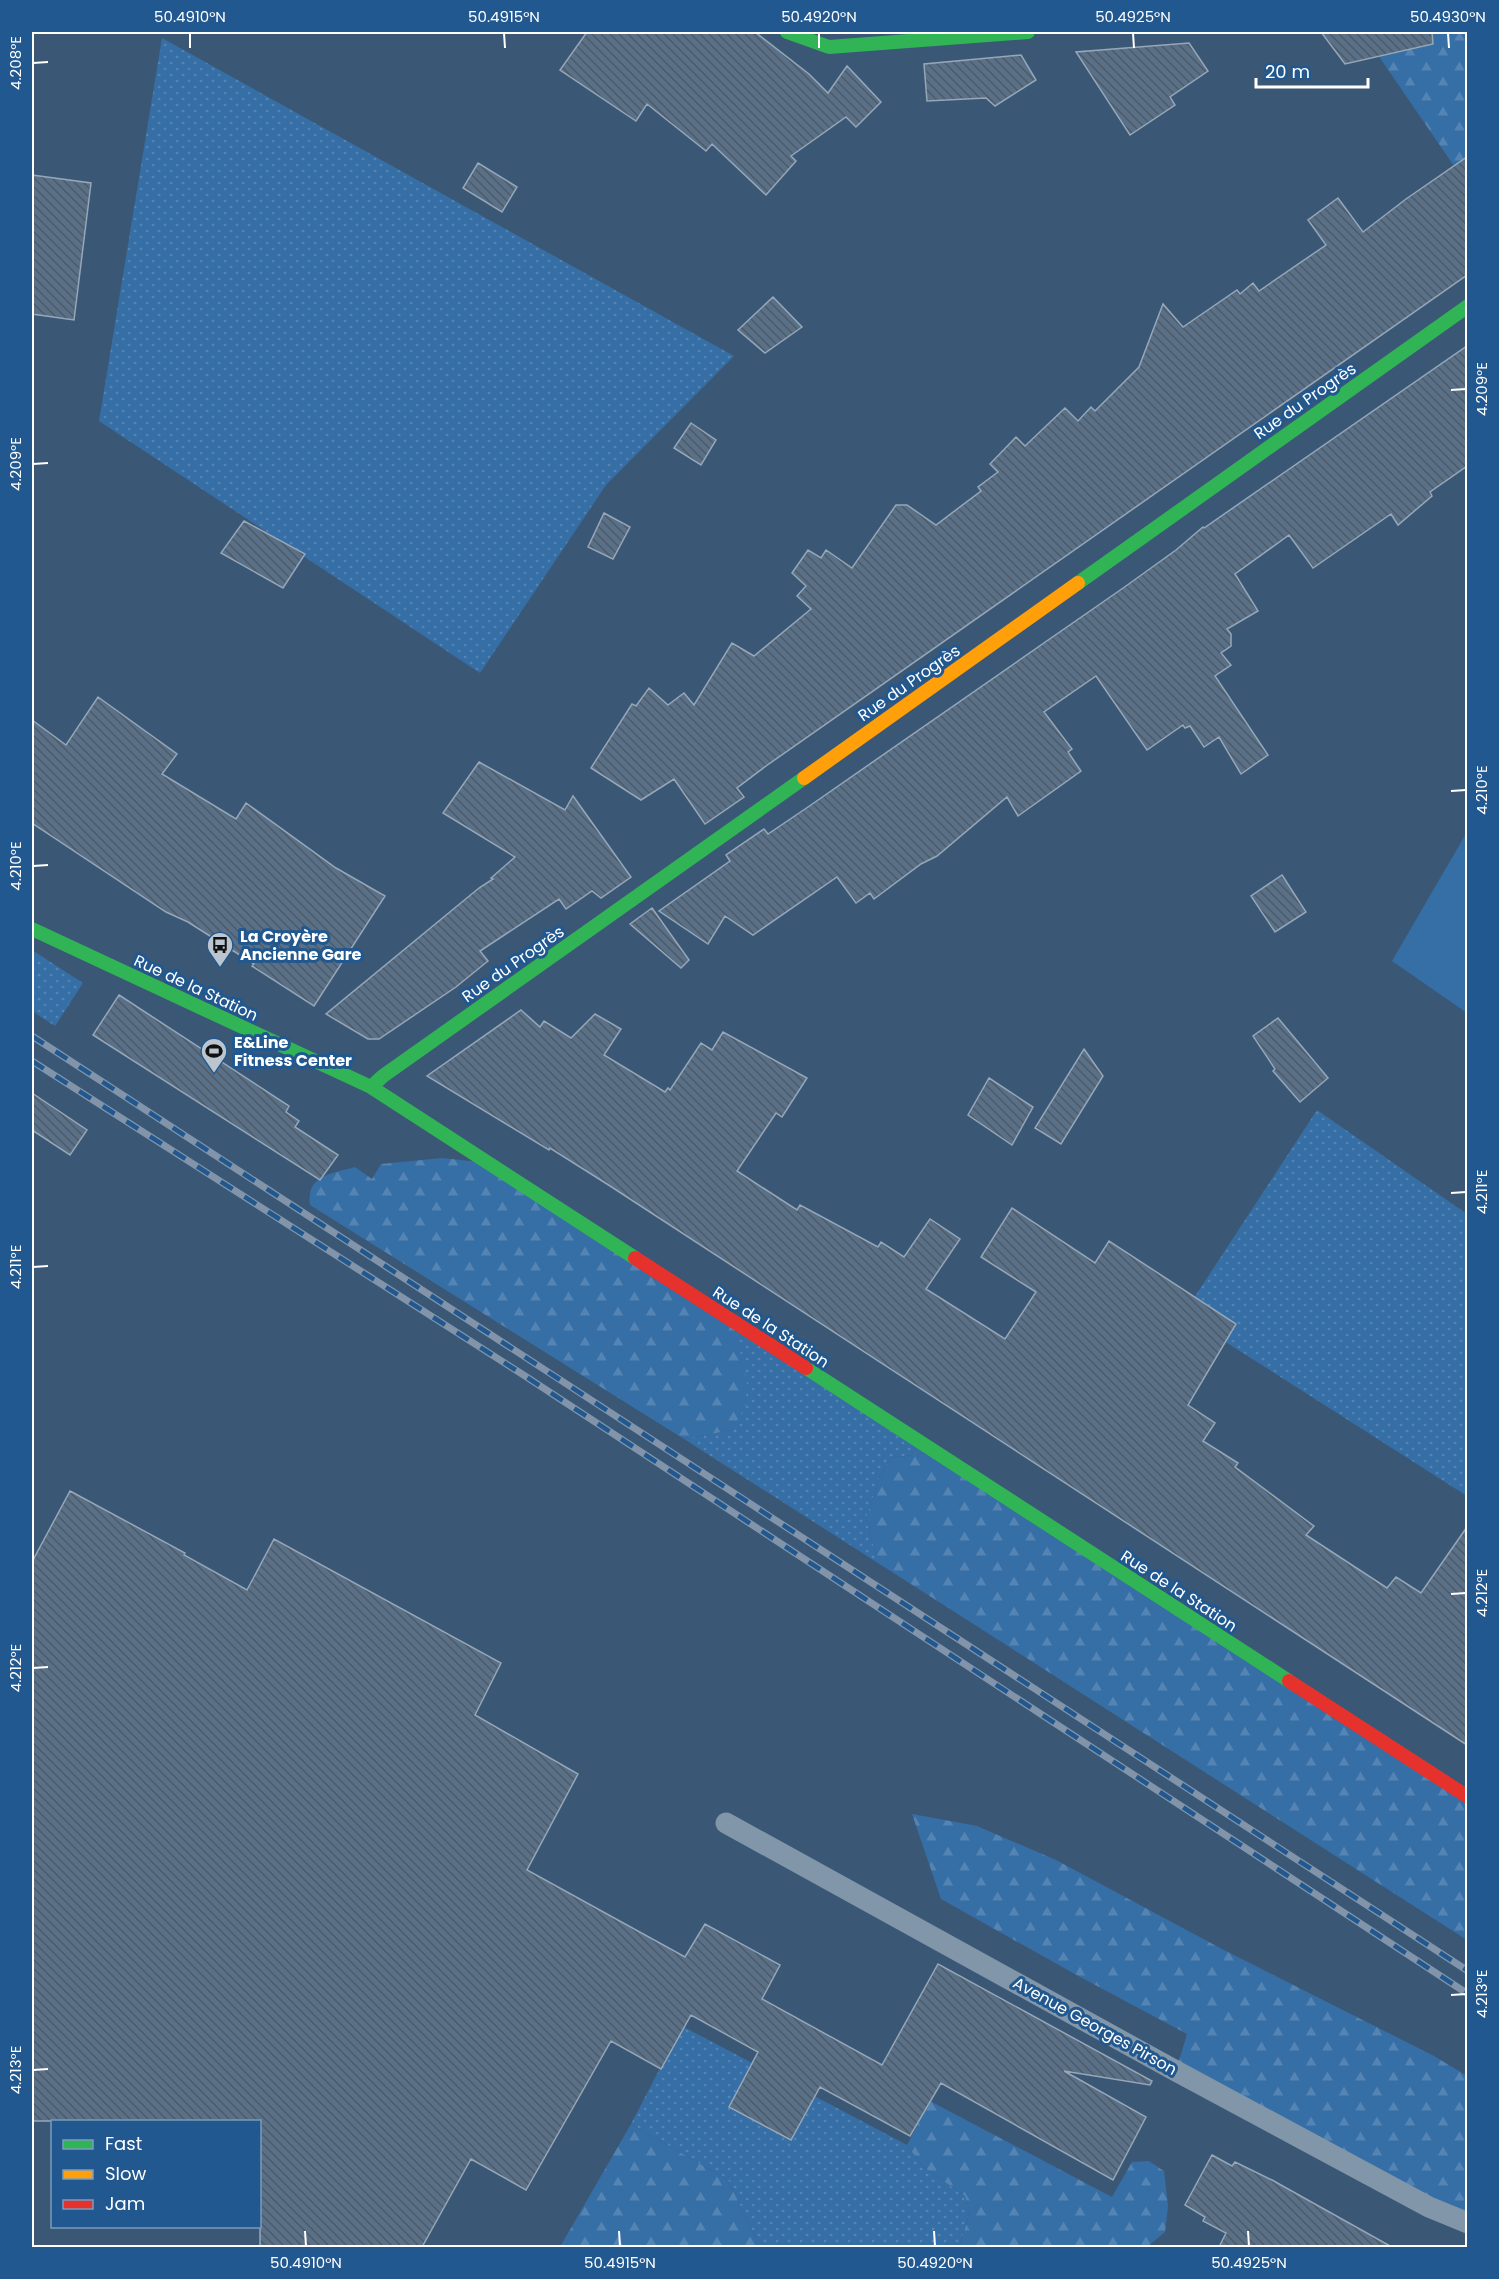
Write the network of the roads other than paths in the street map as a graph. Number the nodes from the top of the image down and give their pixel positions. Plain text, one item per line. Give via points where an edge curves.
1 (788, 32) edge
2 (1028, 32) edge
3 (1467, 306) edge
4 (32, 929) edge
5 (371, 1088) junction
6 (1467, 1797) edge
7 (726, 1822) dead end
8 (1467, 2223) edge

1 - 2 street via 829,47
3 - 5 street, Rue du Progrès via 402,1062
4 - 5 street, Rue de la Station
5 - 6 street, Rue de la Station
7 - 8 lane, Avenue Georges Pirson via 1208,2088 1429,2207

